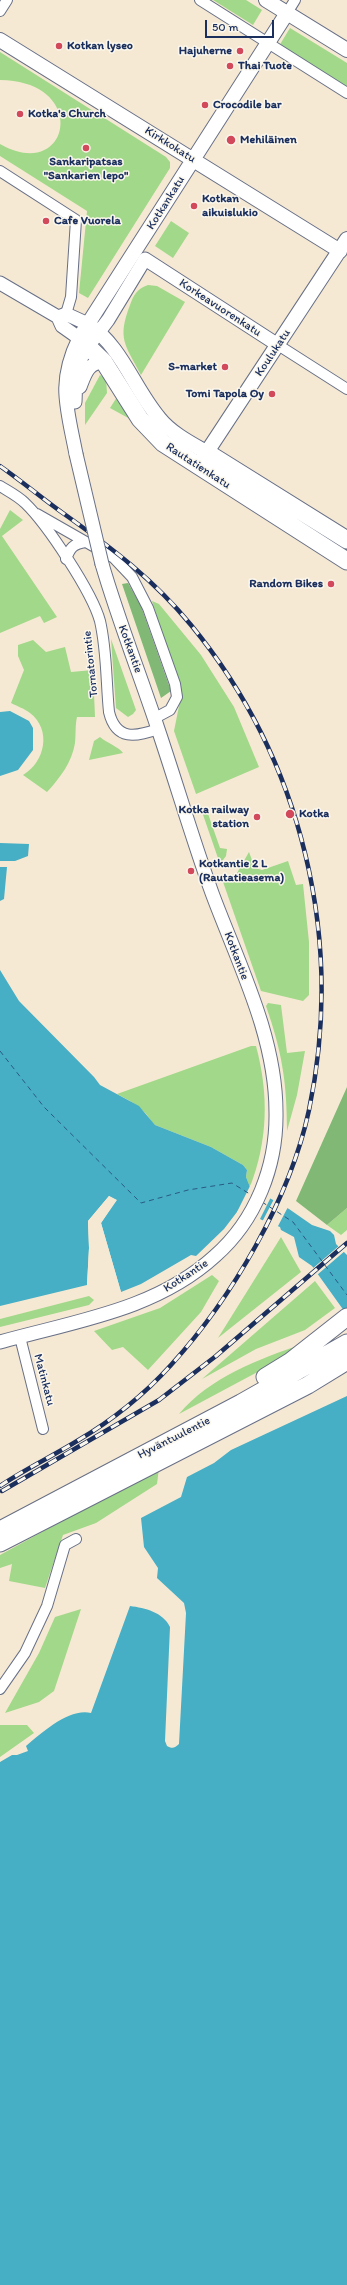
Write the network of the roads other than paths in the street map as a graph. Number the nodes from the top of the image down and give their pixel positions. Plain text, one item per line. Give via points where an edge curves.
1 (7, 0) edge
2 (200, 0) edge
3 (266, 0) edge
4 (295, 0) edge
5 (0, 11) edge
6 (287, 13) junction
7 (0, 40) edge
8 (267, 42) junction
9 (347, 50) edge
10 (347, 93) edge
11 (193, 160) junction
12 (0, 171) edge
13 (343, 245) edge
14 (140, 256) junction
15 (0, 283) edge
16 (62, 316) junction
17 (94, 328) junction
18 (84, 342) junction
19 (278, 345) junction
20 (104, 362) junction
21 (347, 389) edge
22 (75, 402) junction
23 (70, 423) junction
24 (202, 459) junction
25 (0, 486) edge
26 (35, 513) junction
27 (347, 540) edge
28 (85, 542) junction
29 (66, 559) junction
30 (347, 561) edge
31 (157, 724) junction
32 (342, 1322) edge
33 (20, 1337) junction
34 (0, 1342) edge
35 (347, 1343) edge
36 (347, 1361) edge
37 (197, 1426) junction
38 (43, 1429) dead end
39 (0, 1530) edge
40 (76, 1539) dead end
41 (0, 1543) edge
42 (0, 1689) edge

1 - 5 street
2 - 8 street
3 - 6 main road
4 - 6 street, Kotkankatu
6 - 8 main road, Kotkankatu
6 - 9 main road
7 - 11 main road, Kirkkokatu
8 - 10 street
8 - 11 main road, Kotkankatu
11 - 13 main road, Kirkkokatu
11 - 14 main road, Kotkankatu
12 - 16 street via 76,220 71,297
13 - 19 main road, Koulukatu
14 - 17 main road, Kotkankatu
14 - 19 street, Korkeavuorenkatu
15 - 16 street
16 - 17 street
16 - 18 street via 62,326
17 - 18 main road, Kotkantie
17 - 24 main road, Rautatienkatu via 113,345 146,401 160,419
18 - 20 highway, Rautatienkatu
18 - 22 street, Kotkantie via 76,376
18 - 23 street, Kotkantie via 70,358 65,381 65,400
19 - 21 street, Korkeavuorenkatu
19 - 24 main road, Koulukatu
20 - 22 street, Kotkantie via 98,362 88,368
20 - 24 highway, Rautatienkatu via 152,434
22 - 23 street, Kotkantie
23 - 31 street, Kotkantie, bridge via 102,564
24 - 27 highway, Rautatienkatu
24 - 30 highway, Rautatienkatu
25 - 26 street, Tornatorintie via 24,501
26 - 28 street, Tornatorintie
26 - 29 street, Tornatorintie
28 - 29 street via 75,544
28 - 31 street, Tornatorintie via 122,565 139,589 148,608 175,684 177,697 170,710
29 - 31 street, Tornatorintie via 80,578 99,620 111,723 122,733 133,736
31 - 33 street, Kotkantie via 188,825 268,1048 273,1070 276,1112 274,1149 265,1182 233,1238 216,1256 187,1278 127,1308
32 - 37 highway via 277,1370 236,1394
33 - 34 street, Kotkantie
33 - 38 street, Matinkatu
35 - 37 highway, Hyväntuulentie
36 - 41 highway, Hyväntuulentie via 308,1385
37 - 39 highway, Hyväntuulentie
40 - 42 street via 65,1545 47,1606 25,1653

